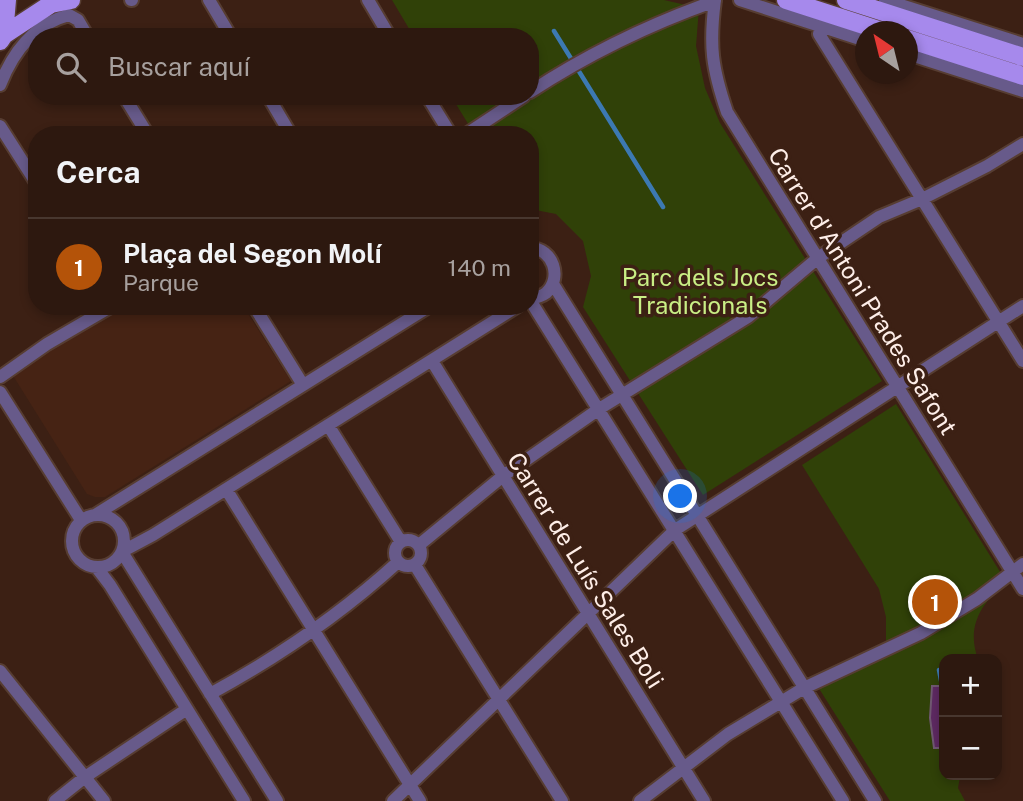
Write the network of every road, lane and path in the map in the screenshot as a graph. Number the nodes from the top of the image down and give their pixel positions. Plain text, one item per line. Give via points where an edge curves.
1 (7, 0) edge
2 (71, 0) edge
3 (209, 0) edge
4 (368, 0) edge
5 (715, 0) edge
6 (740, 0) edge
7 (786, 0) edge
8 (846, 0) edge
9 (885, 0) edge
10 (855, 22) edge
11 (821, 26) junction
12 (39, 28) edge
13 (83, 28) edge
14 (226, 28) edge
15 (385, 28) edge
16 (855, 37) edge
17 (2, 38) edge
18 (28, 39) edge
19 (918, 42) edge
20 (1023, 44) edge
21 (918, 57) edge
22 (1023, 57) edge
23 (1023, 76) edge
24 (0, 85) edge
25 (539, 86) edge
26 (1023, 91) edge
27 (130, 105) edge
28 (273, 105) edge
29 (433, 105) edge
30 (510, 105) edge
31 (0, 125) edge
32 (142, 126) edge
33 (286, 126) edge
34 (445, 126) edge
35 (479, 126) edge
36 (1023, 144) edge
37 (28, 170) edge
38 (922, 199) junction
39 (539, 249) edge
40 (818, 258) junction
41 (553, 284) junction
42 (539, 297) edge
43 (1023, 306) edge
44 (539, 314) edge
45 (97, 315) edge
46 (260, 315) edge
47 (416, 315) edge
48 (504, 315) edge
49 (999, 322) junction
50 (432, 361) junction
51 (1023, 361) edge
52 (0, 377) edge
53 (303, 385) junction
54 (898, 386) junction
55 (0, 392) edge
56 (622, 394) junction
57 (599, 409) junction
58 (328, 425) junction
59 (503, 476) junction
60 (226, 489) junction
61 (95, 514) junction
62 (697, 515) junction
63 (81, 520) junction
64 (675, 530) junction
65 (401, 542) junction
66 (419, 545) junction
67 (123, 551) junction
68 (398, 562) junction
69 (415, 565) junction
70 (97, 568) junction
71 (1018, 568) edge
72 (1023, 589) edge
73 (588, 613) junction
74 (314, 631) junction
75 (0, 671) edge
76 (804, 688) junction
77 (210, 694) junction
78 (499, 699) junction
79 (781, 702) junction
80 (187, 709) junction
81 (683, 767) junction
82 (85, 777) junction
83 (410, 785) junction
84 (55, 801) edge
85 (104, 801) edge
86 (244, 801) edge
87 (277, 801) edge
88 (393, 801) edge
89 (420, 801) edge
90 (562, 801) edge
91 (640, 801) edge
92 (704, 801) edge
93 (843, 801) edge
94 (875, 801) edge

1 - 17 main road
2 - 17 main road via 51,4
3 - 14 street
4 - 15 street
5 - 25 street via 574,63
5 - 40 street, Carrer d'Antoni Prades Safont via 710,38 715,78 727,112
6 - 11 street
7 - 10 main road
8 - 22 main road
9 - 20 street
11 - 16 street
11 - 38 street via 819,34
12 - 13 street via 69,15
18 - 24 street
19 - 23 main road
21 - 26 street
27 - 32 street
28 - 33 street
29 - 34 street
30 - 35 street
31 - 37 street
36 - 38 street
38 - 40 street via 879,217
38 - 49 street
39 - 41 street via 555,268
40 - 54 street, Carrer d'Antoni Prades Safont
40 - 56 street via 748,317
41 - 42 street
41 - 56 street
43 - 49 street
44 - 57 street
45 - 52 street
46 - 53 street
47 - 53 street
48 - 50 street
49 - 51 street
49 - 54 street
50 - 58 street
50 - 59 street, Carrer de Luís Sales Boli
53 - 61 street
54 - 62 street
54 - 71 street, Carrer d'Antoni Prades Safont
55 - 63 street
56 - 57 street
56 - 62 street
57 - 59 street
57 - 64 street
58 - 60 street
58 - 65 street
59 - 66 street
59 - 73 street, Carrer de Luís Sales Boli
60 - 67 street
60 - 74 street
61 - 63 street
61 - 67 street via 118,526 123,533
62 - 64 street
62 - 76 street
63 - 70 street via 72,534 72,550 82,563
64 - 73 street
64 - 79 street
65 - 66 street via 411,540
65 - 68 street via 395,552
66 - 69 street via 422,556
67 - 70 street via 112,564
67 - 77 street
68 - 69 street via 406,567
68 - 74 street
69 - 78 street
70 - 80 street
71 - 72 street, Carrer d'Antoni Prades Safont
71 - 76 street via 977,600 921,633
73 - 78 street
73 - 81 street, Carrer de Luís Sales Boli
74 - 77 street
74 - 83 street
75 - 82 street
76 - 79 street
76 - 94 street
77 - 87 street
78 - 83 street
78 - 90 street
79 - 81 street
79 - 93 street
80 - 82 street
80 - 86 street
81 - 91 street
81 - 92 street, Carrer de Luís Sales Boli
82 - 84 street
82 - 85 street
83 - 88 street
83 - 89 street

